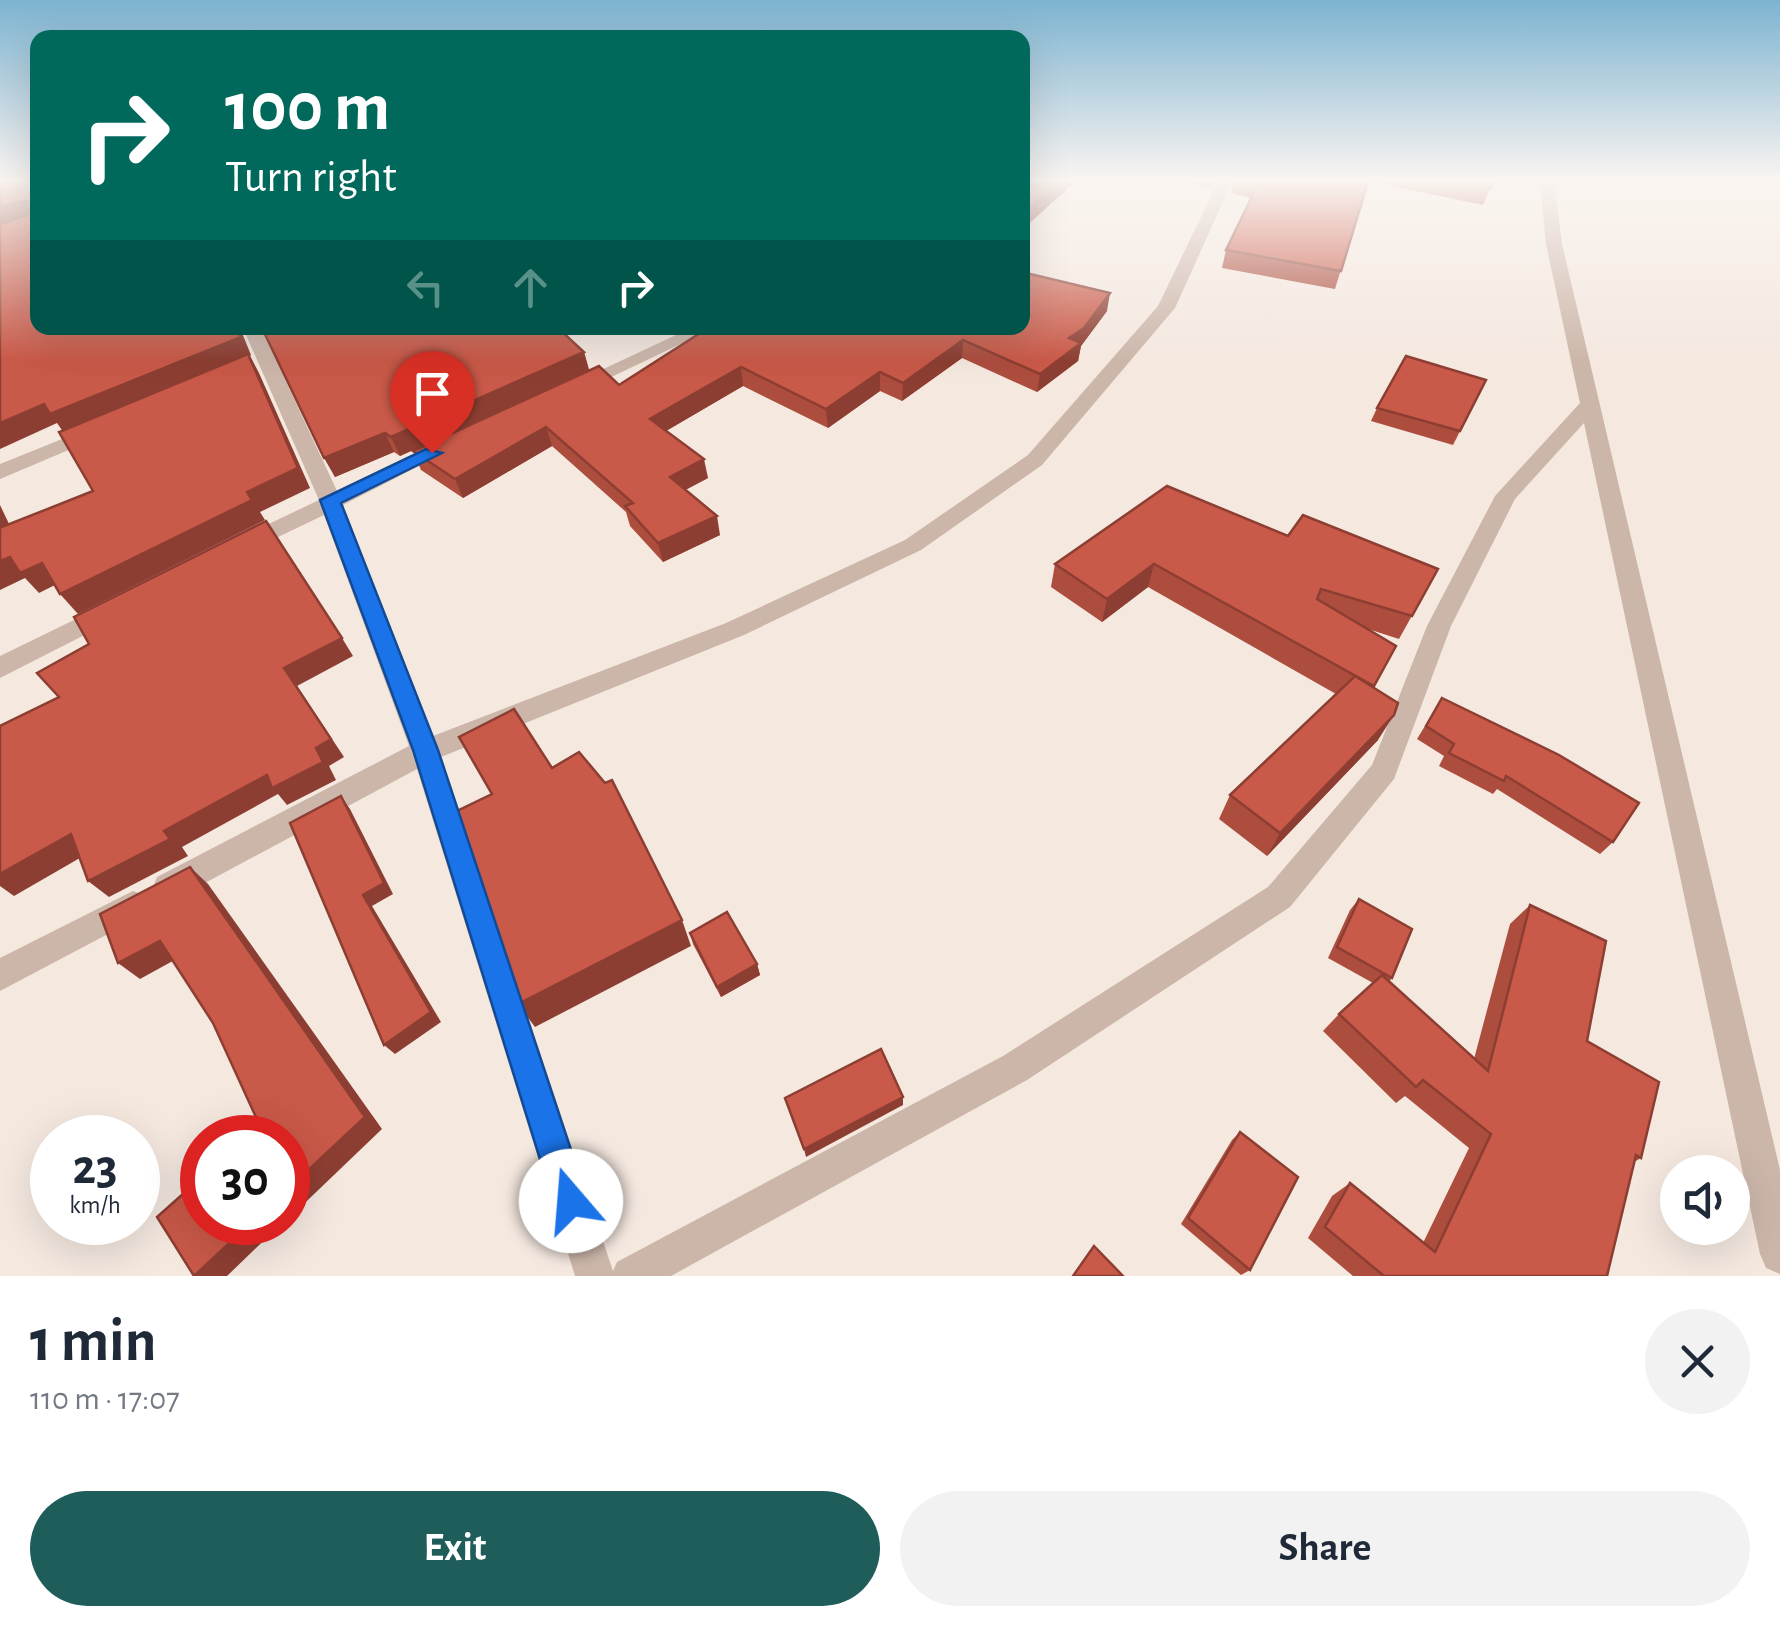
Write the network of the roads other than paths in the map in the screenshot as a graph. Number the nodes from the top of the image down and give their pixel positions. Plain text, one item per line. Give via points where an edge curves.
1 (1197, 242) edge
2 (1554, 242) edge
3 (253, 335) edge
4 (690, 335) edge
5 (562, 393) edge
6 (1592, 404) junction
7 (124, 419) edge
8 (473, 434) edge
9 (0, 472) edge
10 (330, 500) junction
11 (226, 553) edge
12 (122, 606) edge
13 (0, 668) edge
14 (425, 750) junction
15 (0, 976) edge
16 (1780, 1254) edge
17 (595, 1276) edge
18 (630, 1276) edge

1 - 14 street via 1166,308 1034,460 913,545 736,629
2 - 6 street
3 - 10 street via 257,362
4 - 5 street
6 - 16 street
6 - 18 street via 1506,496 1439,626 1384,771 1279,898 1015,1068
7 - 9 street
8 - 10 street
10 - 11 street
10 - 14 street
12 - 13 street
14 - 15 street
14 - 17 street

